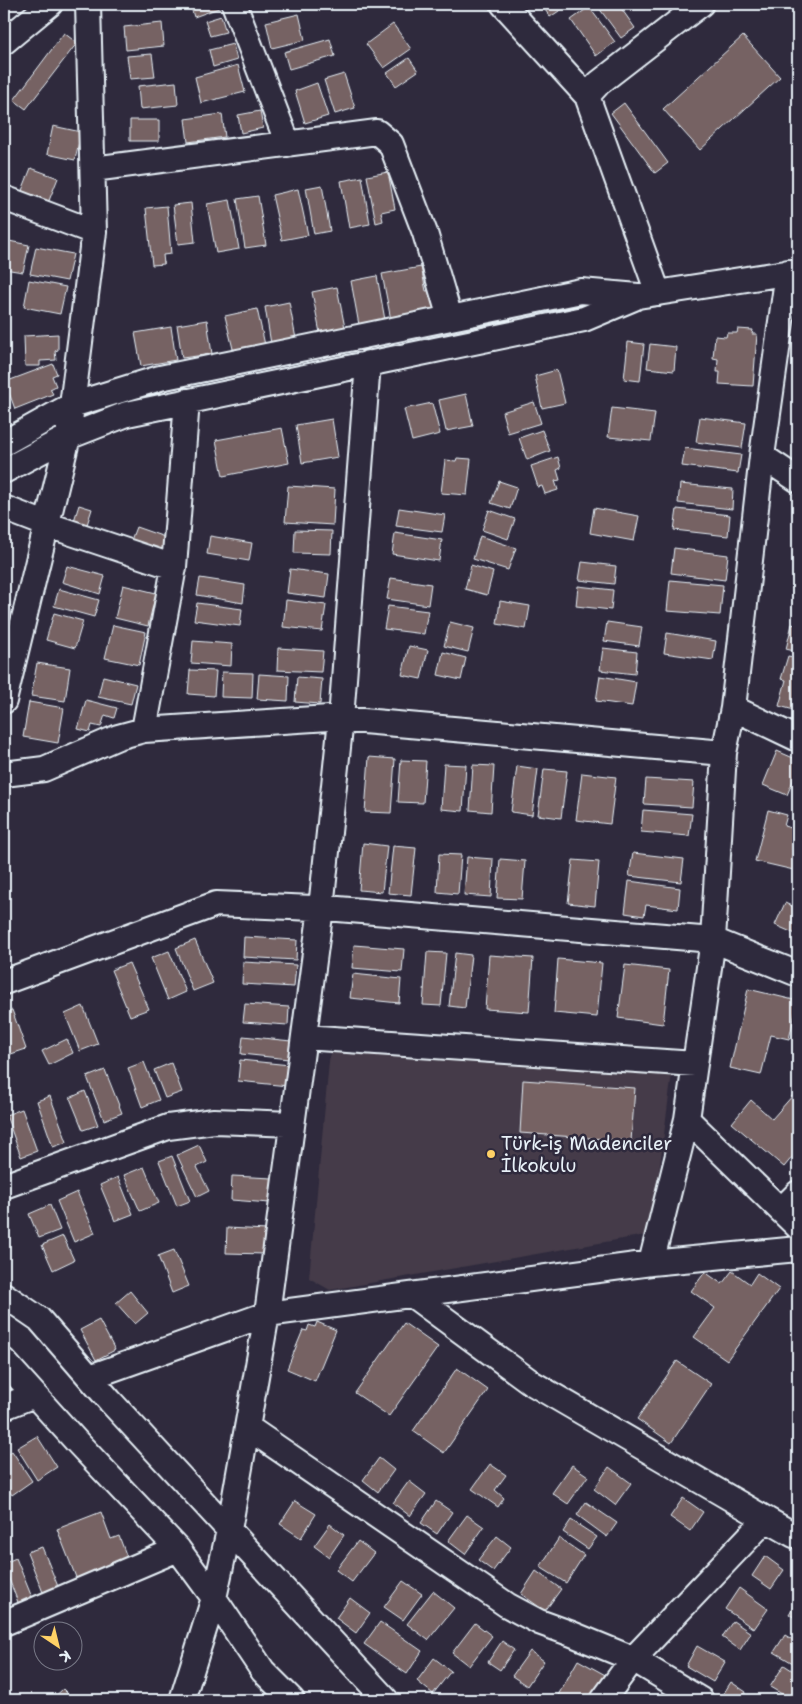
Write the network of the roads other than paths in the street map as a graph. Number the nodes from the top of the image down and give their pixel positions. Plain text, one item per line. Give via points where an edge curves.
1 (50, 4) edge
2 (88, 4) edge
3 (234, 4) edge
4 (504, 4) edge
5 (701, 4) edge
6 (4, 42) edge
7 (586, 96) junction
8 (288, 144) junction
9 (93, 169) junction
10 (4, 198) edge
11 (94, 232) junction
12 (793, 271) edge
13 (648, 295) junction
14 (450, 318) junction
15 (368, 363) junction
16 (187, 400) junction
17 (72, 405) junction
18 (68, 437) junction
19 (4, 443) edge
20 (762, 456) junction
21 (4, 471) edge
22 (798, 480) edge
23 (4, 508) edge
24 (48, 525) junction
25 (174, 566) junction
26 (4, 701) edge
27 (732, 708) junction
28 (341, 719) junction
29 (144, 730) junction
30 (798, 739) edge
31 (724, 754) junction
32 (4, 774) edge
33 (320, 908) junction
34 (713, 940) junction
35 (798, 974) edge
36 (4, 982) edge
37 (304, 1037) junction
38 (695, 1064) junction
39 (687, 1119) junction
40 (292, 1124) junction
41 (4, 1186) edge
42 (798, 1193) edge
43 (781, 1210) junction
44 (798, 1227) edge
45 (798, 1249) edge
46 (652, 1263) junction
47 (4, 1294) edge
48 (412, 1294) junction
49 (267, 1314) junction
50 (4, 1361) edge
51 (90, 1377) junction
52 (34, 1395) junction
53 (4, 1407) edge
54 (247, 1427) junction
55 (766, 1520) junction
56 (229, 1530) junction
57 (798, 1534) edge
58 (178, 1549) junction
59 (214, 1598) junction
60 (4, 1623) edge
61 (633, 1659) junction
62 (182, 1700) edge
63 (292, 1700) edge
64 (386, 1700) edge
65 (603, 1700) edge
66 (701, 1700) edge

1 - 6 street
2 - 9 street
3 - 8 street
4 - 7 street
5 - 7 street
7 - 13 street
8 - 9 street
8 - 14 street via 377,132 391,144 426,233
9 - 11 street
10 - 11 street
11 - 17 street
12 - 13 street
12 - 20 street
13 - 14 street via 581,291
13 - 15 street via 584,319
14 - 17 street via 160,378
15 - 16 street
15 - 28 street
16 - 18 street via 127,414
16 - 25 street
17 - 18 street
17 - 19 street
18 - 21 street
18 - 24 street
20 - 22 street
20 - 27 street
23 - 24 street
24 - 25 street
24 - 26 street
25 - 29 street
27 - 30 street
27 - 31 street
28 - 29 street
28 - 31 street
28 - 33 street
29 - 32 street via 118,737 44,769
31 - 34 street
33 - 34 street
33 - 36 street via 216,904
33 - 37 street
34 - 35 street
34 - 38 street
37 - 38 street
37 - 40 street
38 - 39 street
39 - 43 street
39 - 46 street
40 - 41 street via 214,1121 168,1128
40 - 49 street
42 - 43 street
43 - 44 street
45 - 46 street
46 - 48 street
47 - 51 street via 39,1319
48 - 49 street
48 - 55 street via 532,1383
49 - 51 street
49 - 54 street
50 - 52 street
51 - 56 street
52 - 53 street
52 - 58 street
54 - 56 street
54 - 61 street via 507,1605 539,1622
55 - 57 street via 794,1535
55 - 61 street
56 - 59 street
56 - 64 street
58 - 59 street
58 - 60 street
59 - 62 street
59 - 63 street via 263,1671
61 - 65 street
61 - 66 street

